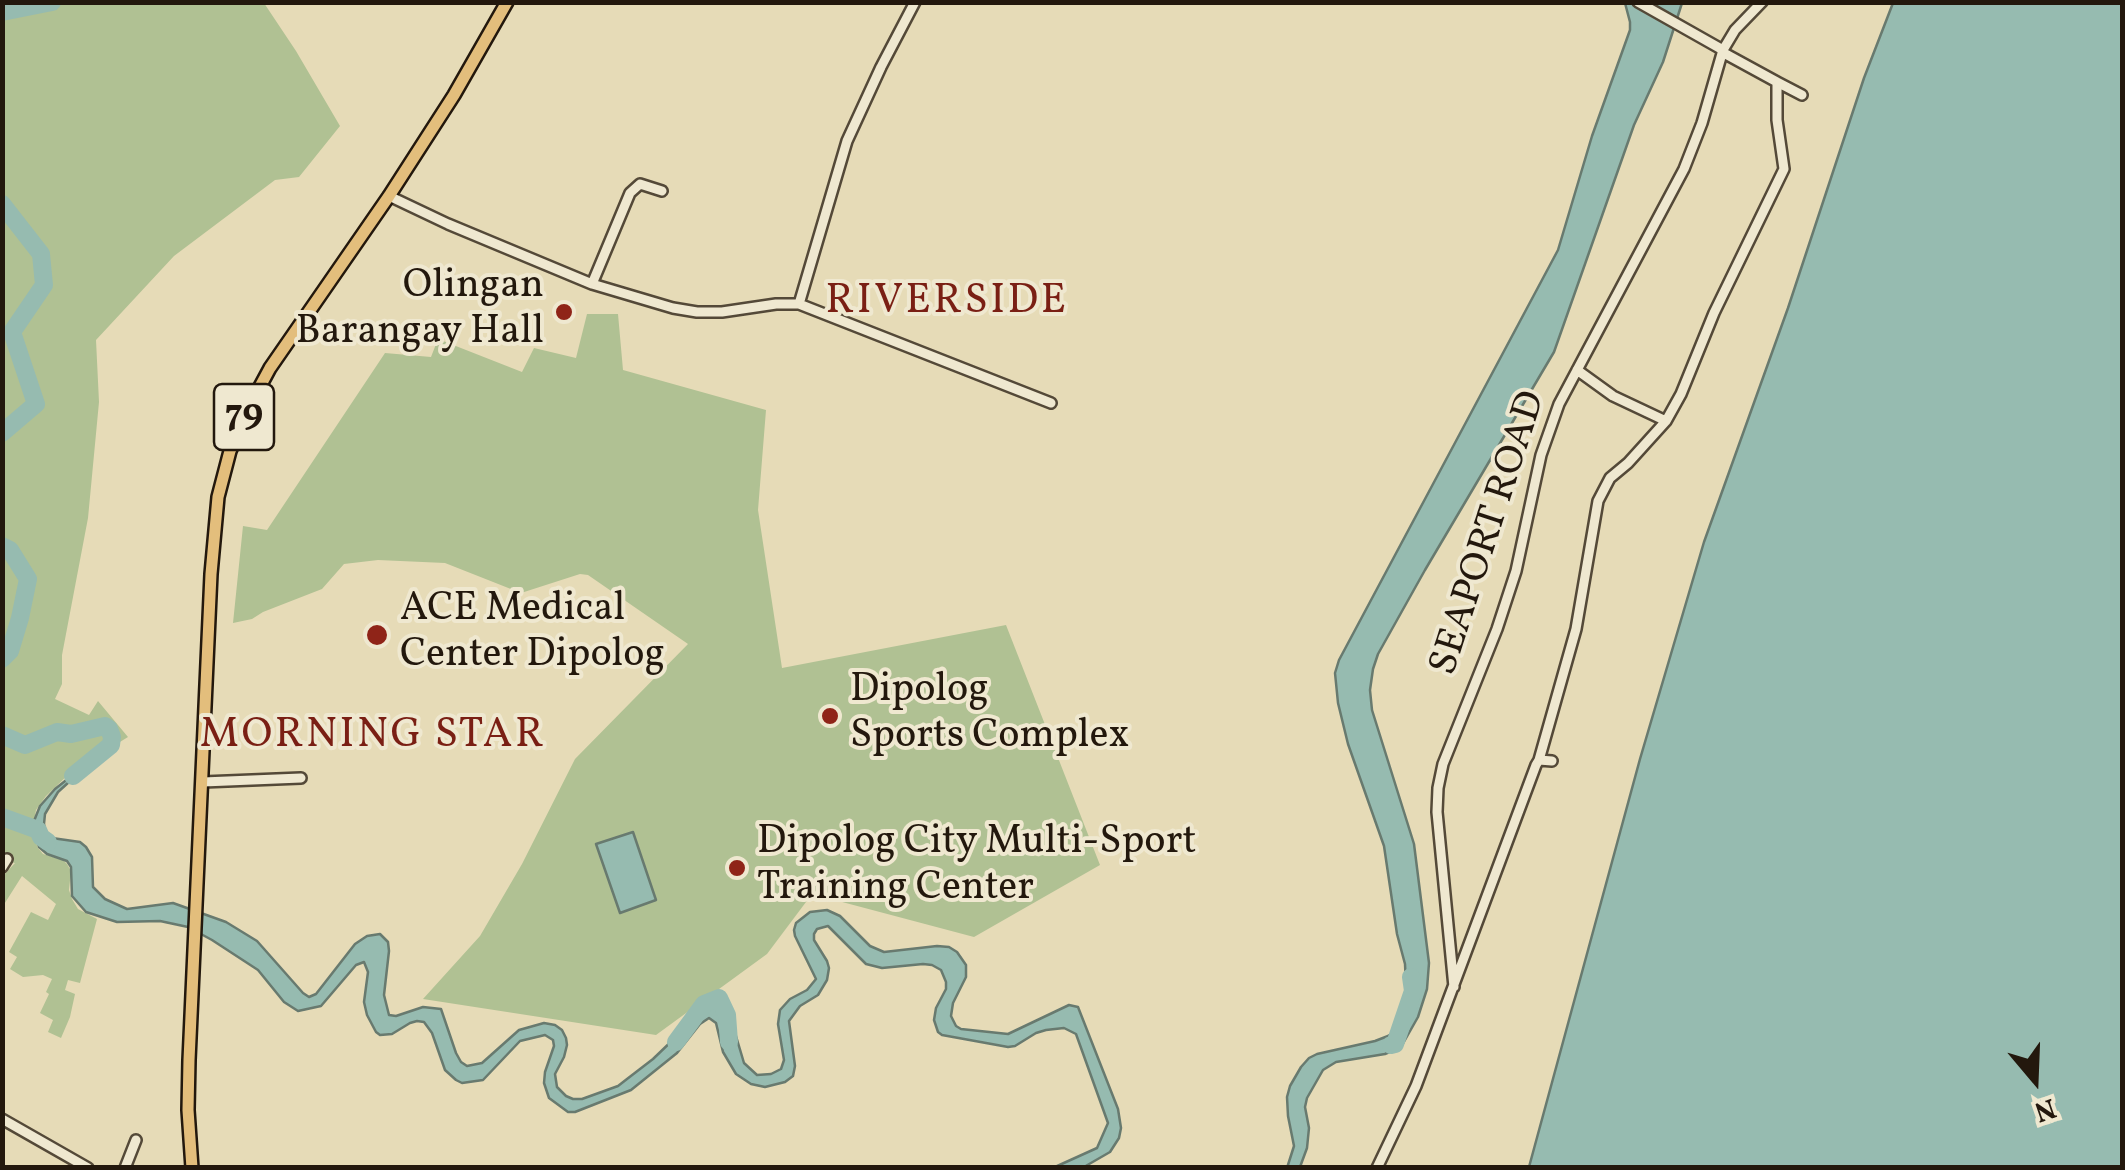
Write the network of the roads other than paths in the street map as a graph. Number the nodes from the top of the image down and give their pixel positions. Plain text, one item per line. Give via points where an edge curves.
1 (507, 2) edge
2 (915, 2) edge
3 (1638, 2) edge
4 (1762, 2) edge
5 (1722, 51) junction
6 (1776, 82) junction
7 (1802, 94) dead end
8 (662, 191) dead end
9 (388, 196) junction
10 (592, 284) junction
11 (799, 304) junction
12 (1576, 370) junction
13 (1051, 403) dead end
14 (1666, 422) junction
15 (1540, 760) junction
16 (1552, 761) dead end
17 (301, 778) dead end
18 (203, 782) junction
19 (1454, 987) junction
20 (2, 1120) edge
21 (136, 1140) dead end
22 (88, 1168) edge
23 (126, 1168) edge
24 (192, 1168) edge
25 (1377, 1168) edge

1 - 9 main road, 79
2 - 11 street via 847,140
3 - 5 street
4 - 5 street
5 - 6 street
5 - 12 street, SEAPORT ROAD via 1684,169
6 - 7 street
6 - 14 street via 1784,169
8 - 10 street via 640,184 630,192
9 - 10 street
9 - 18 main road, 79 via 270,368 230,452 213,540
10 - 11 street via 697,312
11 - 13 street
12 - 14 street
12 - 19 street, SEAPORT ROAD via 1540,455 1516,571 1438,788
14 - 15 street via 1610,478 1598,501 1576,629
15 - 16 street
15 - 19 street
17 - 18 street
18 - 24 main road, 79 via 188,1110
19 - 25 street, SEAPORT ROAD
20 - 22 street
21 - 23 street

